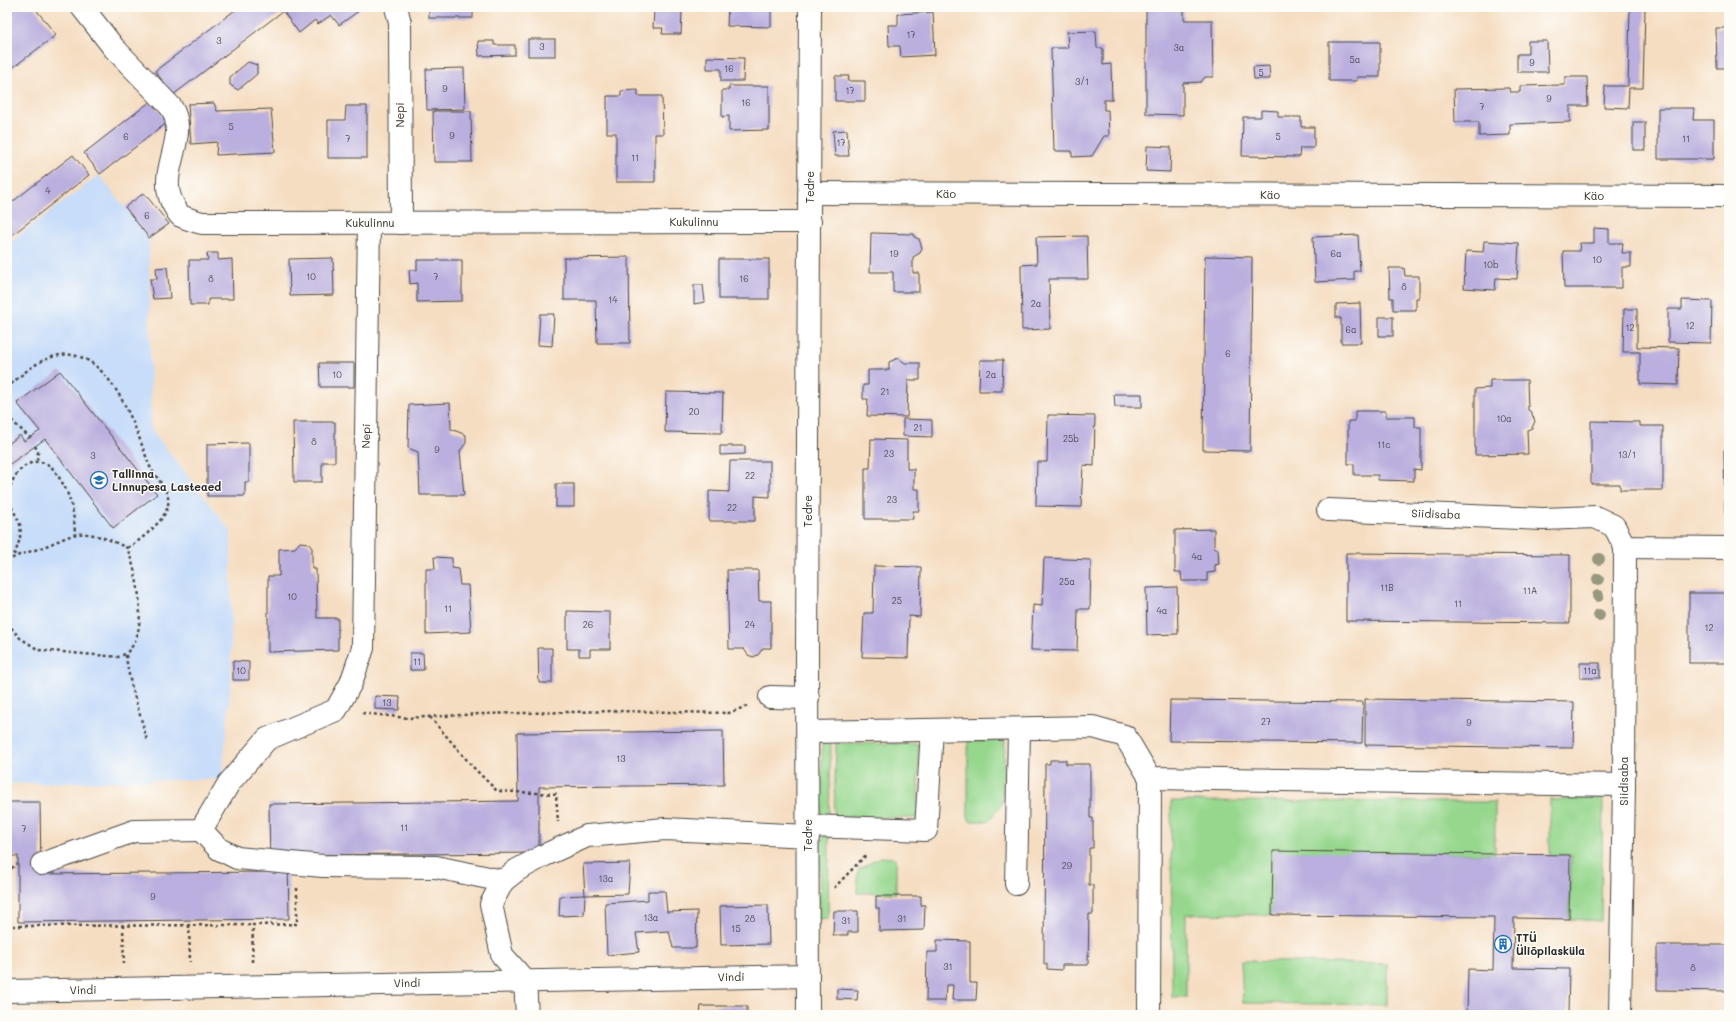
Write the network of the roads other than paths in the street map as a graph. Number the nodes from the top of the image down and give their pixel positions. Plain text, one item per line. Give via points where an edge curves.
1 (82, 7) edge
2 (396, 7) edge
3 (810, 7) edge
4 (810, 193) junction
5 (1729, 196) edge
6 (810, 222) junction
7 (369, 223) junction
8 (401, 223) junction
9 (1328, 510) dead end
10 (1624, 547) junction
11 (1729, 548) edge
12 (770, 697) road end
13 (808, 698) junction
14 (1019, 729) junction
15 (932, 730) junction
16 (808, 732) junction
17 (1150, 778) junction
18 (1624, 785) junction
19 (201, 830) junction
20 (808, 831) junction
21 (42, 864) dead end
22 (503, 881) junction
23 (1016, 884) dead end
24 (808, 976) junction
25 (525, 981) junction
26 (7, 991) edge
27 (527, 1015) edge
28 (808, 1015) edge
29 (1149, 1015) edge
30 (1620, 1015) edge

1 - 7 street, Kukulinnu via 114,48 176,114 178,134 167,177 172,204 180,215 202,223
2 - 8 street, Nepi via 400,23
3 - 4 street, Tedre
4 - 5 street, Käo
4 - 6 street, Tedre
6 - 8 street, Kukulinnu
6 - 13 street, Tedre
7 - 8 street, Kukulinnu
7 - 19 street, Nepi via 363,648 351,683 336,710 268,739 230,783
9 - 10 street, Siidisaba via 1543,519 1595,517 1614,526
10 - 11 street
10 - 18 street, Siidisaba
12 - 13 street
13 - 16 street, Tedre
14 - 15 street
14 - 17 street via 1093,727 1126,736
14 - 23 street
15 - 16 street
15 - 20 street via 926,830 892,828
16 - 20 street, Tedre
17 - 18 street
17 - 29 street
18 - 30 street, Siidisaba
19 - 21 street via 134,831
19 - 22 street via 219,849 237,858 323,866 436,867
20 - 22 street via 665,829 587,836 517,870
20 - 24 street, Tedre
22 - 25 street via 491,904 502,954
24 - 25 street, Vindi
24 - 28 street, Tedre
25 - 26 street, Vindi
25 - 27 street

